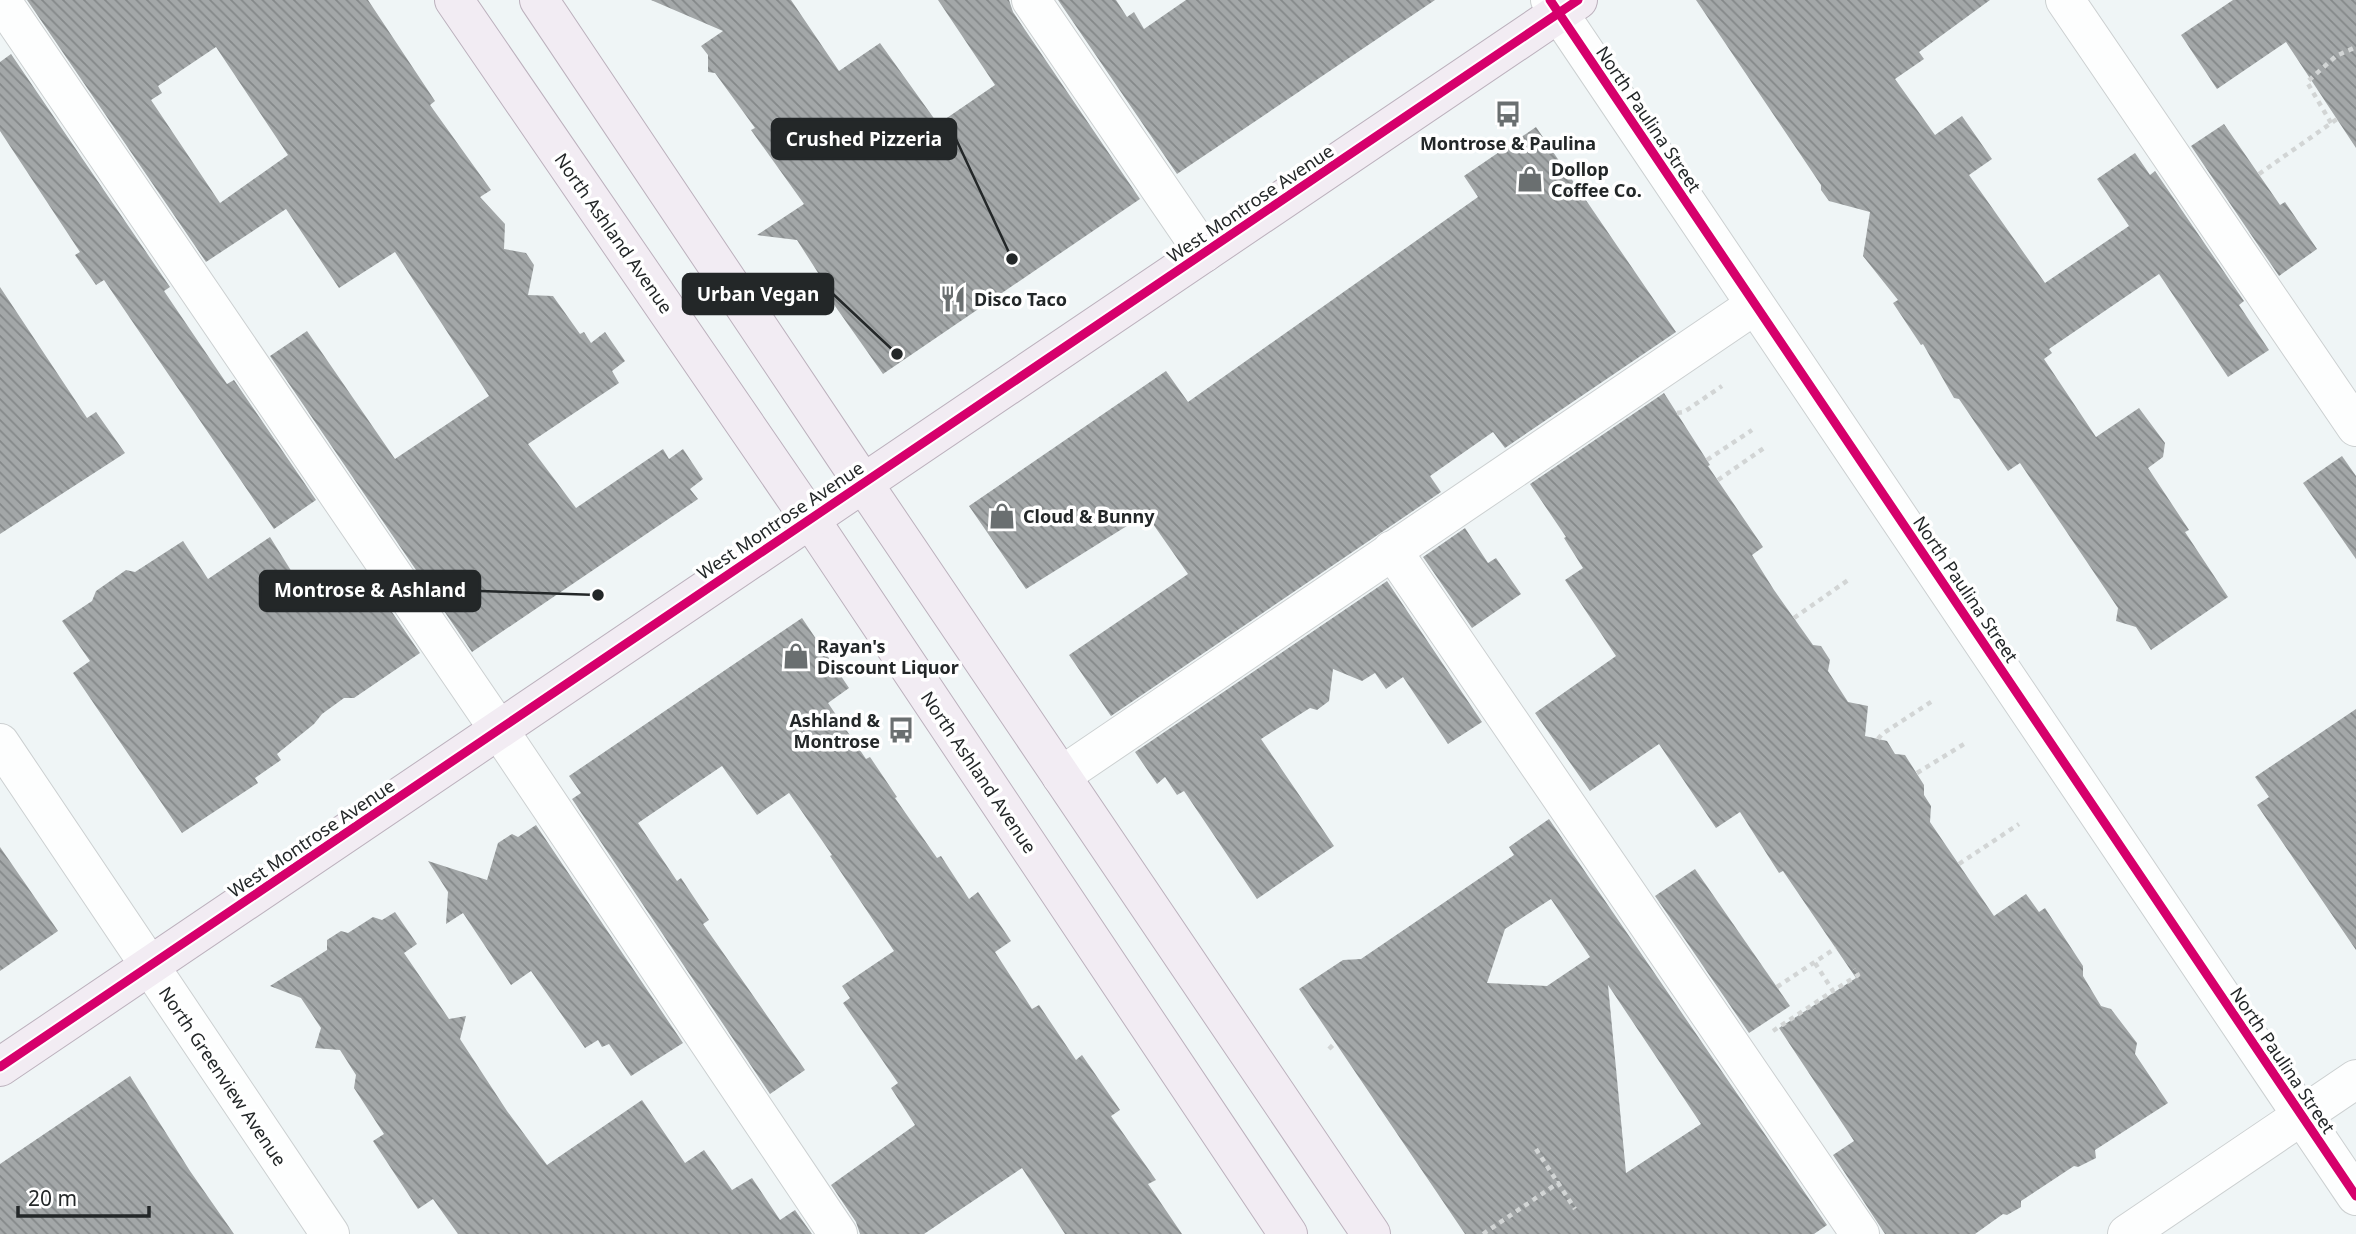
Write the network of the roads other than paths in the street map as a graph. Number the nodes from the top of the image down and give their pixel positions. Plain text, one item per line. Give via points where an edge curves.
1 (1, 0) edge
2 (454, 0) edge
3 (539, 0) edge
4 (1031, 0) edge
5 (2065, 0) edge
6 (1562, 4) edge
7 (1204, 253) junction
8 (1755, 305) junction
9 (2356, 426) edge
10 (863, 483) junction
11 (810, 519) junction
12 (1392, 550) junction
13 (499, 730) junction
14 (0, 743) edge
15 (1061, 776) junction
16 (150, 966) junction
17 (0, 1067) edge
18 (2356, 1079) edge
19 (2302, 1116) junction
20 (2356, 1196) edge
21 (330, 1234) edge
22 (838, 1234) edge
23 (1288, 1234) edge
24 (1371, 1234) edge
25 (1860, 1234) edge
26 (2127, 1234) edge

1 - 13 street
2 - 11 main road, North Ashland Avenue
3 - 10 main road
4 - 7 street
5 - 9 street
6 - 7 main road, West Montrose Avenue
6 - 8 street, North Paulina Street
7 - 10 main road, West Montrose Avenue
8 - 12 street
8 - 19 street, North Paulina Street
10 - 11 main road, West Montrose Avenue
10 - 15 main road
11 - 13 main road, West Montrose Avenue
11 - 23 main road, North Ashland Avenue
12 - 15 street
12 - 25 street
13 - 16 main road, West Montrose Avenue
13 - 22 street
14 - 16 street, North Greenview Avenue
15 - 24 main road
16 - 17 main road, West Montrose Avenue
16 - 21 street, North Greenview Avenue
18 - 19 street
19 - 20 street, North Paulina Street
19 - 26 street

